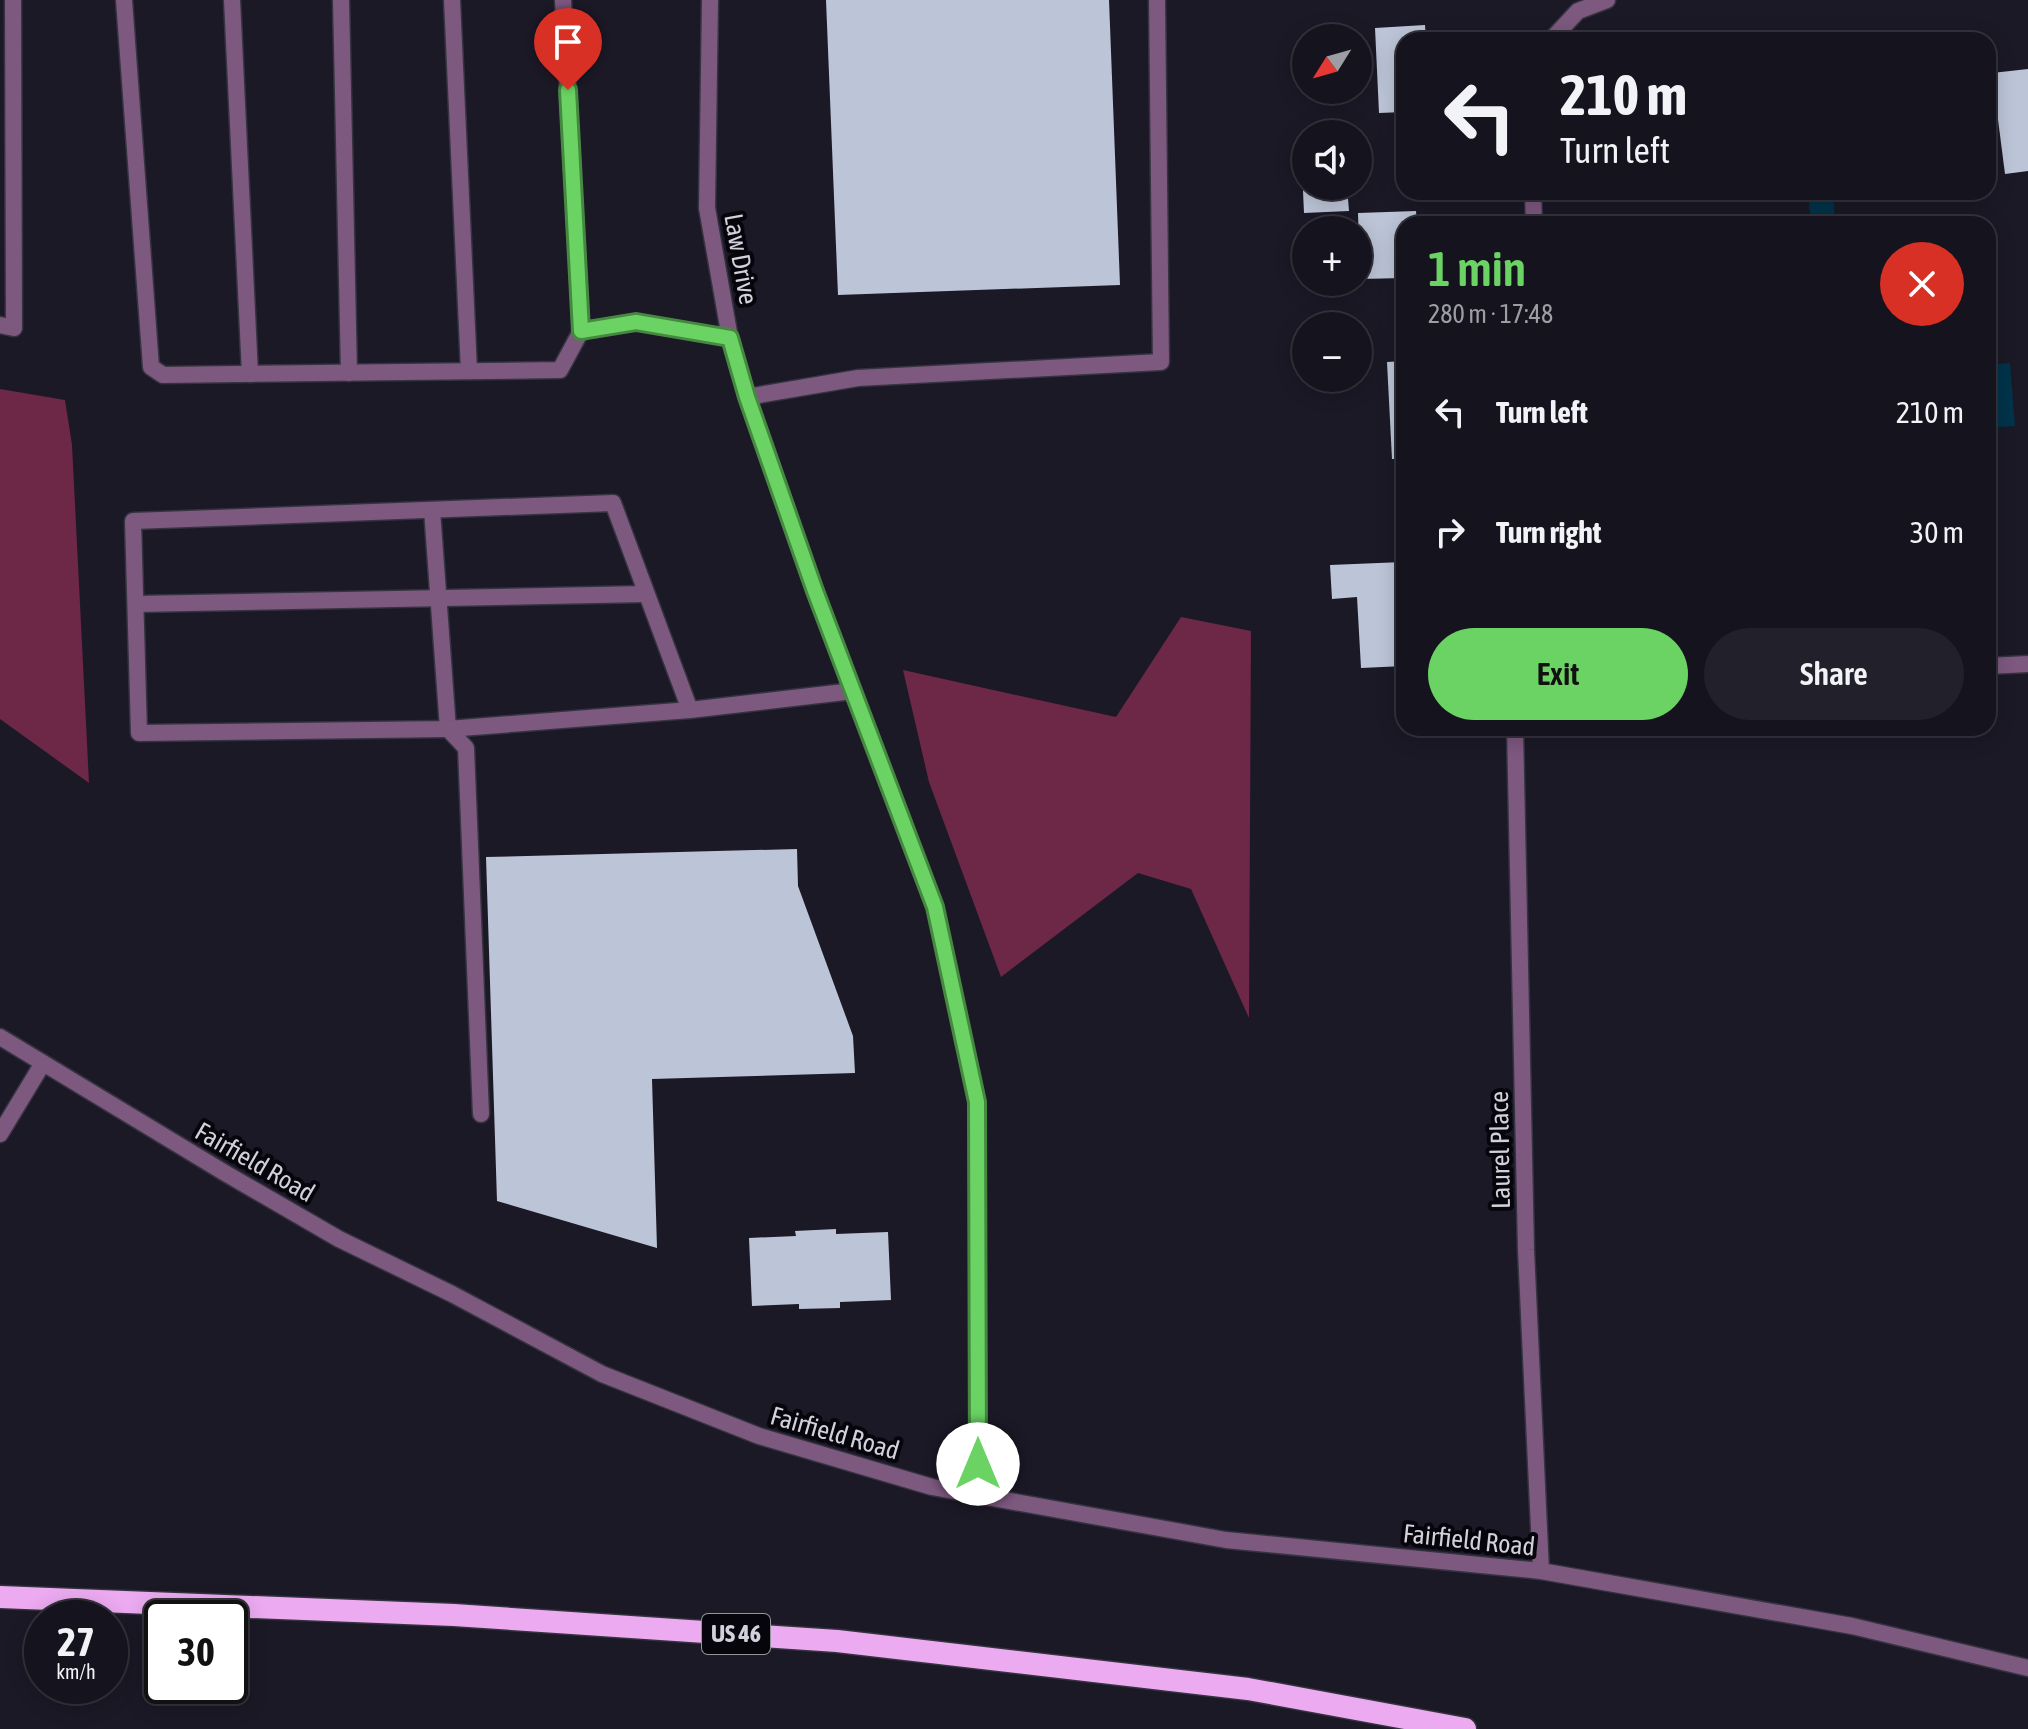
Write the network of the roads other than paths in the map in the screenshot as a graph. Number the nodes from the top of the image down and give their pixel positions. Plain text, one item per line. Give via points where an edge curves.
1 (13, 0) edge
2 (124, 0) edge
3 (232, 0) edge
4 (341, 0) edge
5 (452, 0) edge
6 (563, 0) edge
7 (710, 0) edge
8 (1157, 0) edge
9 (1607, 0) edge
10 (1558, 32) edge
11 (0, 325) edge
12 (581, 331) junction
13 (730, 338) junction
14 (469, 371) junction
15 (349, 373) junction
16 (250, 374) junction
17 (747, 397) junction
18 (432, 510) junction
19 (645, 594) junction
20 (439, 598) junction
21 (136, 604) junction
22 (2028, 664) edge
23 (1996, 666) edge
24 (853, 691) junction
25 (690, 710) junction
26 (448, 729) junction
27 (1515, 736) edge
28 (0, 1037) edge
29 (43, 1063) junction
30 (481, 1114) dead end
31 (0, 1134) edge
32 (978, 1494) junction
33 (1541, 1571) junction
34 (0, 1597) edge
35 (2028, 1668) edge
36 (1465, 1729) edge

1 - 11 street via 14,328
2 - 16 street via 151,367 163,375
3 - 16 street
4 - 15 street
5 - 14 street
6 - 12 street
7 - 13 street, Law Drive via 707,208
8 - 17 street via 1161,362 858,378
9 - 10 street via 1578,11
12 - 13 street via 636,322
12 - 14 street via 560,370
13 - 17 street, Law Drive
14 - 15 street
15 - 16 street
17 - 24 street, Law Drive
18 - 19 street via 613,503
18 - 20 street
18 - 21 street via 133,521
19 - 20 street
19 - 25 street
20 - 21 street
20 - 26 street
21 - 26 street via 139,733
22 - 23 street
24 - 25 street
24 - 32 street, Law Drive via 935,907 977,1102
25 - 26 street
26 - 30 street via 466,748
27 - 33 street, Laurel Place via 1526,1250
28 - 29 street, Fairfield Road
29 - 31 street
29 - 32 street, Fairfield Road via 339,1239 602,1374 759,1436 932,1487
32 - 33 street, Fairfield Road via 1226,1540
33 - 35 street, Fairfield Road via 1852,1626
34 - 36 highway, US 46 via 454,1615 837,1641 1248,1689

